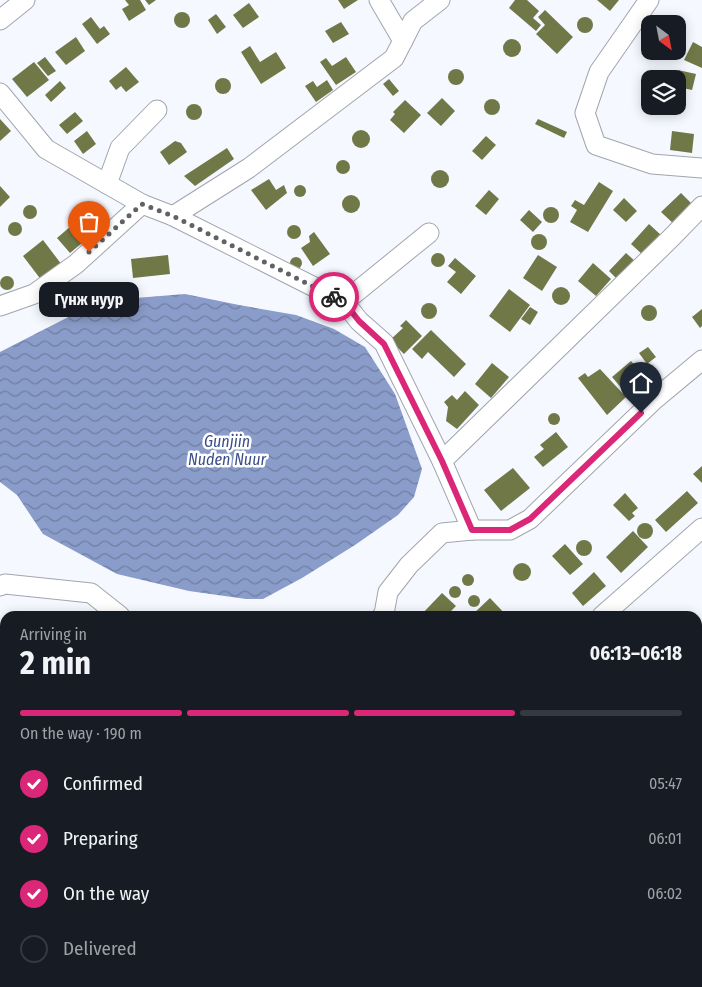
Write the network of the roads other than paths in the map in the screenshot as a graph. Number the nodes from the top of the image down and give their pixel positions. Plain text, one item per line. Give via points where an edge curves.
1 (25, 0) edge
2 (379, 0) edge
3 (440, 0) edge
4 (649, 0) edge
5 (0, 20) edge
6 (402, 41) junction
7 (0, 93) edge
8 (157, 110) dead end
9 (702, 168) edge
10 (107, 184) junction
11 (142, 204) junction
12 (702, 206) edge
13 (173, 216) junction
14 (429, 233) dead end
15 (344, 302) junction
16 (0, 306) edge
17 (702, 360) edge
18 (442, 461) junction
19 (702, 528) edge
20 (472, 530) junction
21 (2, 582) edge
22 (114, 611) edge
23 (385, 611) edge
24 (608, 611) edge

1 - 5 street
2 - 6 street
3 - 6 street via 412,21
4 - 9 street via 599,72 585,113 596,146 652,164
6 - 13 street via 394,58 249,168
7 - 10 street via 46,149
8 - 10 street via 120,148
10 - 11 street
11 - 13 street
11 - 16 street via 76,264 34,294
12 - 18 street
13 - 15 street
14 - 15 street
15 - 18 street via 384,344
17 - 20 street via 654,400 530,519 510,530
18 - 20 street
19 - 24 street
20 - 23 street via 442,533 388,592
21 - 22 street via 91,593

